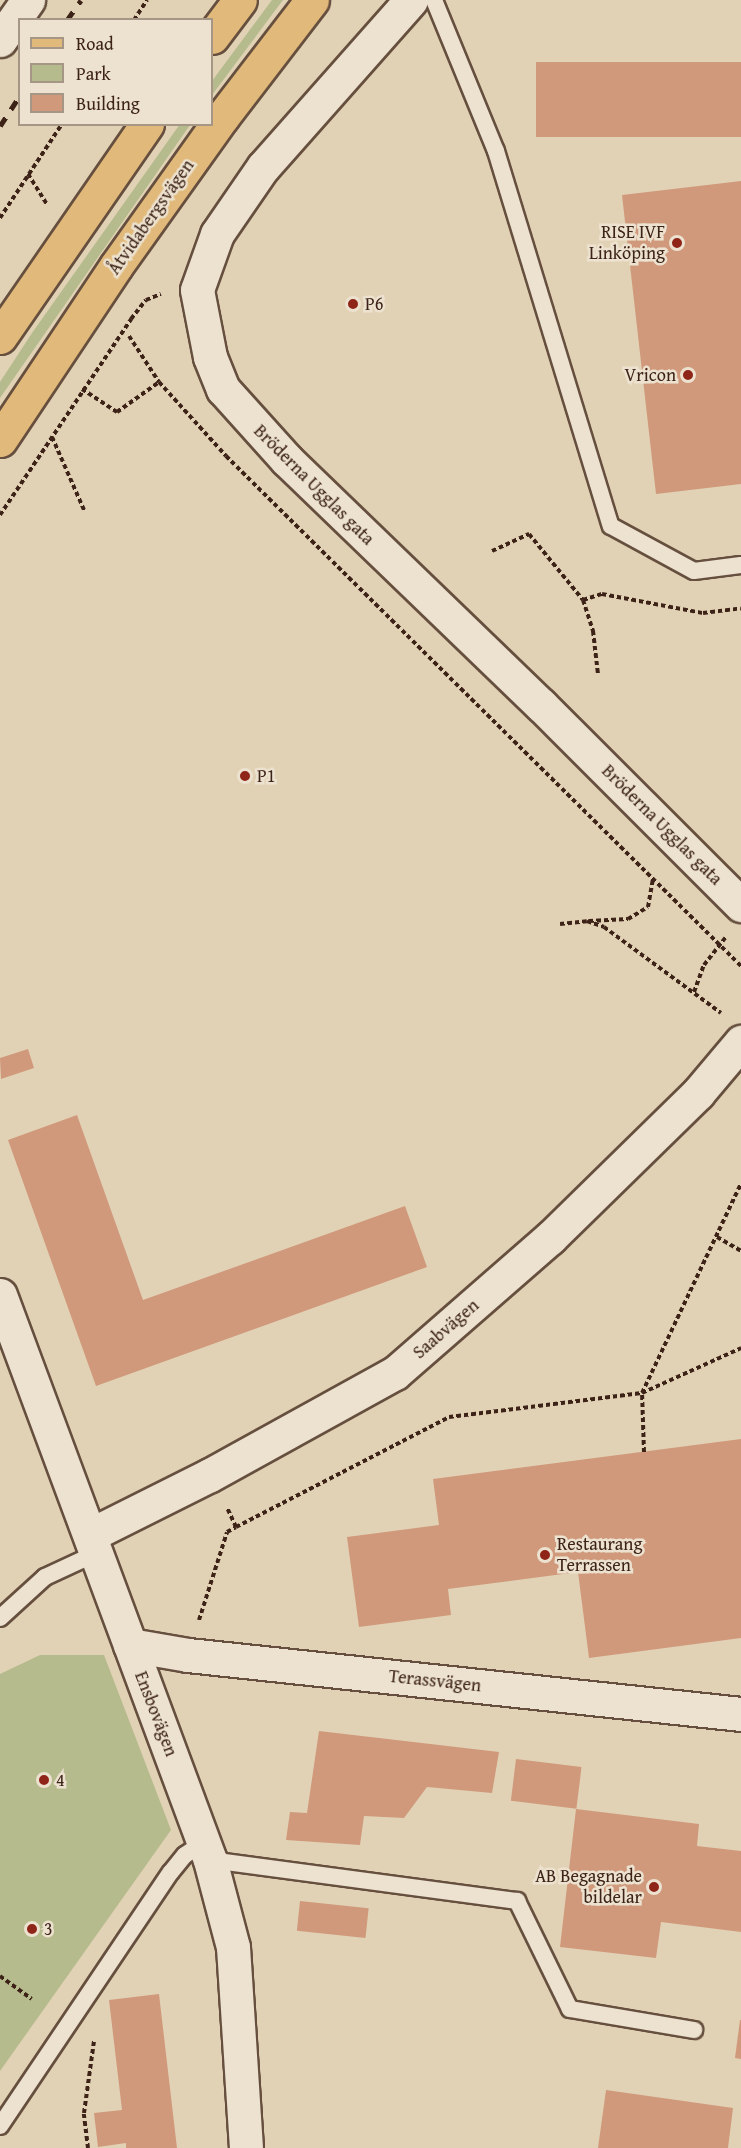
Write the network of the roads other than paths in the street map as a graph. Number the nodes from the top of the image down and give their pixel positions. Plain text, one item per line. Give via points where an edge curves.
1 (28, 0) edge
2 (240, 0) edge
3 (312, 0) edge
4 (411, 0) edge
5 (434, 0) edge
6 (213, 37) edge
7 (0, 40) edge
8 (146, 126) edge
9 (0, 337) edge
10 (0, 440) edge
11 (741, 566) edge
12 (737, 917) edge
13 (736, 1031) edge
14 (0, 1295) edge
15 (94, 1544) junction
16 (0, 1618) edge
17 (130, 1645) junction
18 (741, 1714) edge
19 (207, 1851) junction
20 (694, 2030) dead end
21 (0, 2126) edge
22 (246, 2148) edge

1 - 7 street
2 - 6 main road
3 - 10 main road, Åtvidabergsvägen via 122,257
4 - 12 street, Bröderna Ugglas gata via 238,201 217,234 197,290 210,357 224,389 250,422
5 - 11 lane via 496,151 611,526 694,571
8 - 9 main road
13 - 15 street, Saabvägen via 698,1093 550,1238 395,1373
14 - 15 street, Ensbovägen
15 - 16 lane via 45,1577
15 - 17 street, Ensbovägen
17 - 18 street, Terassvägen via 188,1655
17 - 19 street, Ensbovägen
19 - 20 lane via 517,1901 570,2009
19 - 21 lane via 185,1855 171,1872
19 - 22 street, Ensbovägen via 233,1947

